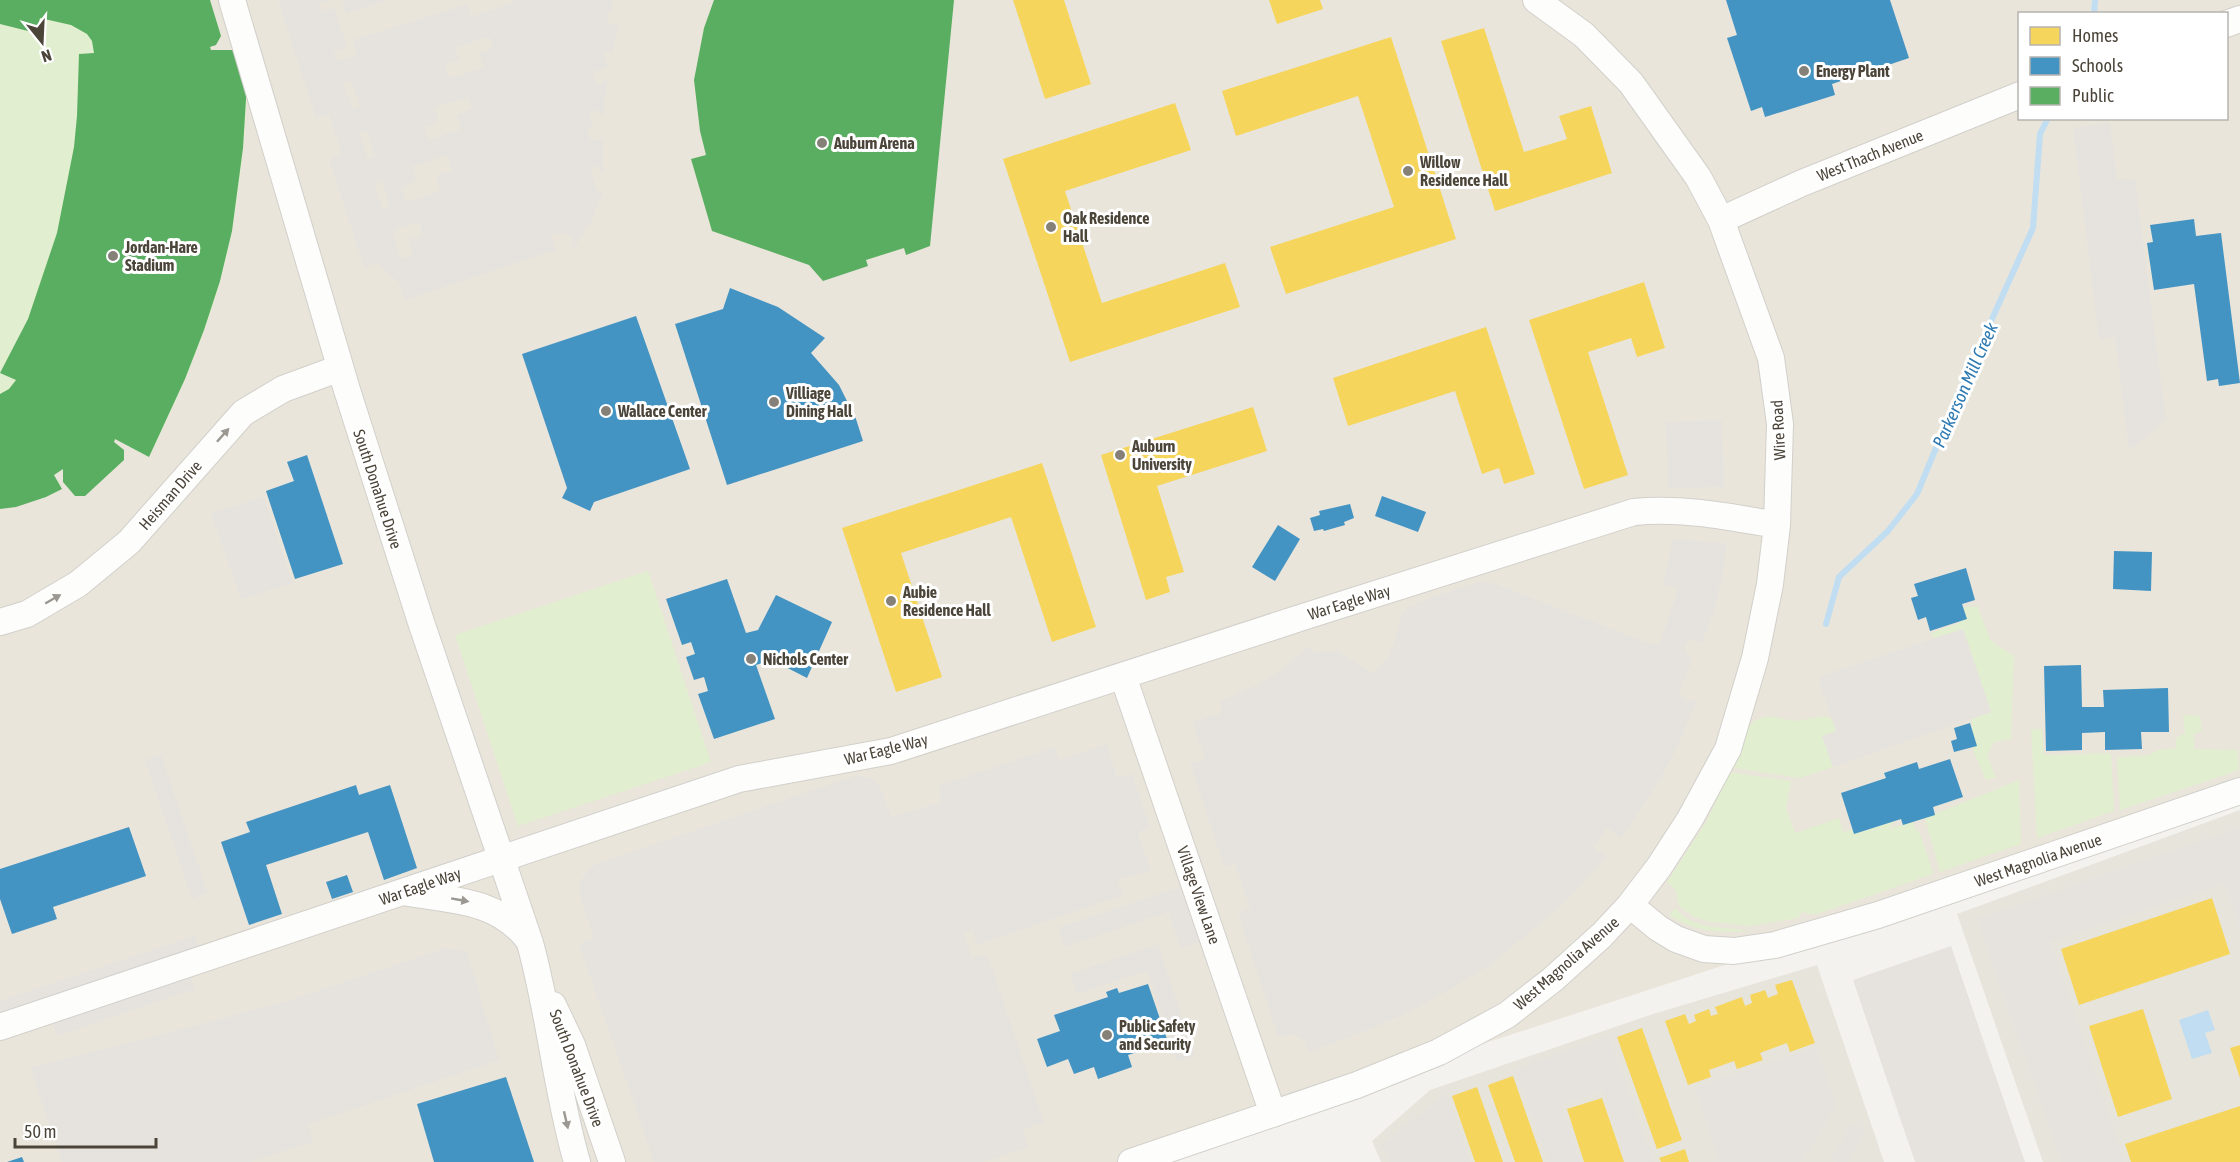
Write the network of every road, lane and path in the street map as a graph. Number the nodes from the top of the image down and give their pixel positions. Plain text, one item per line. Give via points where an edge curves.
1 (232, 0) edge
2 (1550, 4) edge
3 (2018, 95) edge
4 (1721, 220) junction
5 (340, 368) junction
6 (1777, 525) junction
7 (0, 622) edge
8 (1124, 676) junction
9 (2240, 791) edge
10 (502, 859) junction
11 (402, 893) junction
12 (1630, 905) junction
13 (530, 943) junction
14 (539, 974) junction
15 (0, 1027) edge
16 (1273, 1114) junction
17 (577, 1162) edge
18 (612, 1162) edge
19 (1131, 1162) edge

1 - 5 street, South Donahue Drive
2 - 4 street, Wire Road via 1631,83 1698,177
3 - 4 street, West Thach Avenue
4 - 6 street, Wire Road via 1771,358 1780,424
7 -> 5 street, Heisman Drive via 27,614 78,584 129,542 243,413 284,389
5 - 10 street, South Donahue Drive
6 - 8 street, War Eagle Way via 1694,512 1634,512
6 - 12 street, Wire Road via 1755,658 1728,749 1690,819
8 - 10 street, War Eagle Way via 891,751 739,779
8 - 16 street, Village View Lane
9 - 12 street, West Magnolia Avenue via 1878,915 1775,945 1734,951 1704,949 1676,939
10 - 11 street, War Eagle Way
10 - 13 street, South Donahue Drive
11 -> 13 street via 485,906 505,916
11 - 15 street, War Eagle Way
12 - 16 street, West Magnolia Avenue via 1552,980 1507,1015 1473,1035 1367,1081
13 - 14 street, South Donahue Drive
14 -> 17 street, South Donahue Drive via 556,1077
14 - 18 street, South Donahue Drive via 572,1045
16 - 19 street, West Magnolia Avenue

